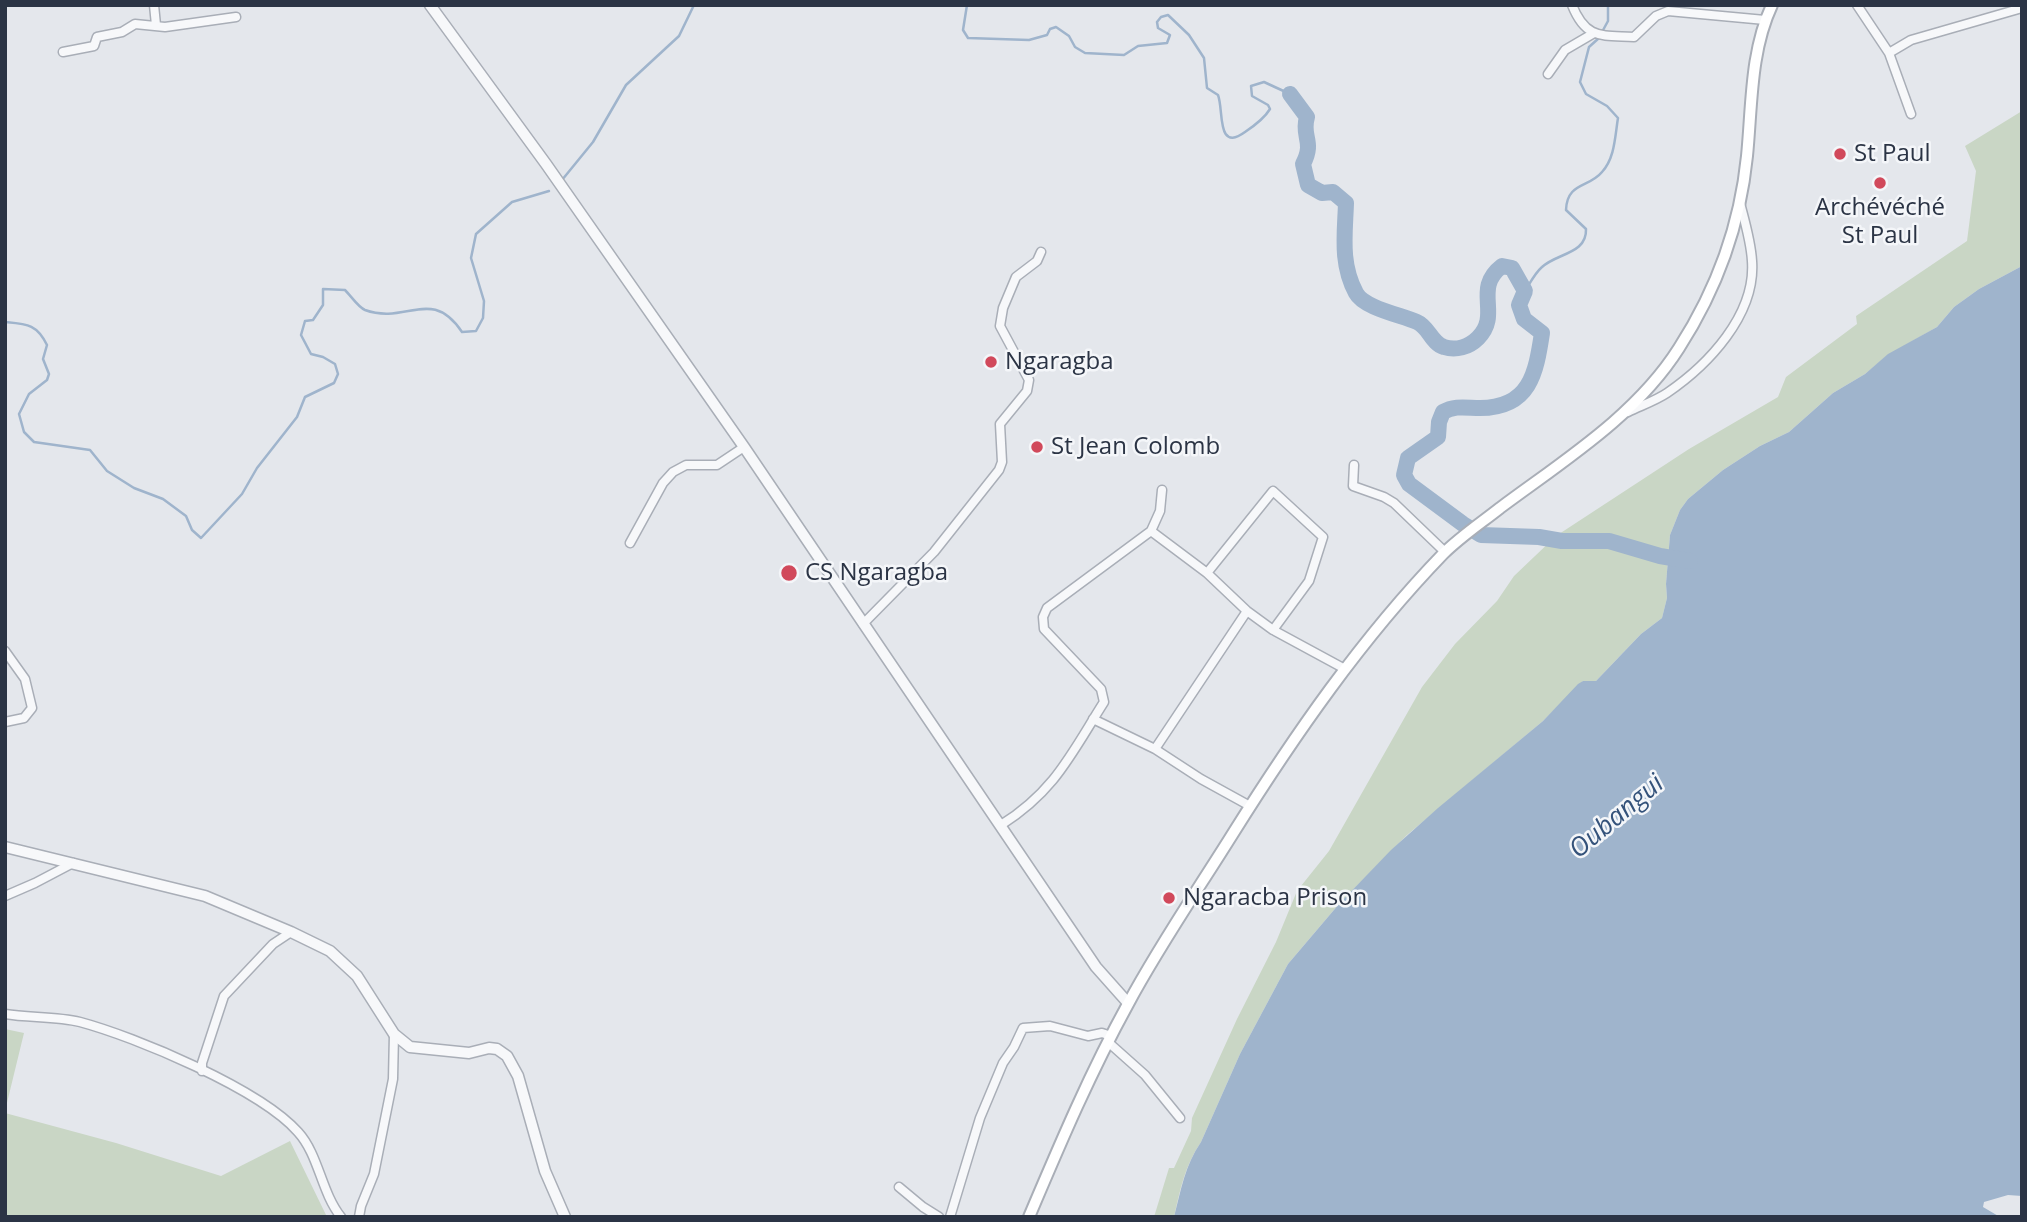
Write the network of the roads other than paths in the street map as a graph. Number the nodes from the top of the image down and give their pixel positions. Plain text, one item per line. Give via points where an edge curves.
1 (154, 5) edge
2 (430, 5) edge
3 (1572, 5) edge
4 (1772, 5) edge
5 (1857, 5) edge
6 (2022, 8) edge
7 (236, 17) dead end
8 (1765, 20) junction
9 (156, 25) junction
10 (1594, 33) junction
11 (63, 52) dead end
12 (1889, 53) junction
13 (1548, 74) dead end
14 (1911, 114) dead end
15 (1740, 202) junction
16 (1041, 252) dead end
17 (1622, 415) junction
18 (744, 447) junction
19 (1354, 465) dead end
20 (1161, 490) dead end
21 (1151, 531) junction
22 (630, 543) dead end
23 (1447, 550) junction
24 (1207, 573) junction
25 (1247, 611) junction
26 (863, 624) junction
27 (1273, 630) junction
28 (5, 651) edge
29 (1345, 669) junction
30 (1093, 719) junction
31 (5, 722) edge
32 (1155, 749) junction
33 (1250, 806) junction
34 (1001, 825) junction
35 (5, 848) edge
36 (74, 863) junction
37 (5, 895) edge
38 (291, 932) junction
39 (1128, 1003) junction
40 (5, 1014) edge
41 (394, 1034) junction
42 (1109, 1039) junction
43 (202, 1071) junction
44 (1180, 1118) dead end
45 (899, 1186) dead end
46 (341, 1217) edge
47 (359, 1217) edge
48 (565, 1217) edge
49 (939, 1217) edge
50 (950, 1217) edge
51 (1029, 1217) edge

1 - 9 street
2 - 18 street
3 - 10 street via 1578,20
4 - 8 main road
5 - 12 street
6 - 12 street via 1911,40
7 - 9 street
8 - 10 street via 1668,11 1634,37
8 - 15 main road
9 - 11 street via 131,24 122,32 97,37 94,46
10 - 13 street via 1564,50
12 - 14 street
15 - 17 main road via 1732,237 1702,311 1677,352
15 - 17 street via 1753,264 1739,318 1712,353 1666,394
16 - 26 street via 1037,261 1016,277 1003,308 1000,326 1029,380 1027,391 1000,424 999,470 934,552
17 - 23 main road
18 - 22 street via 717,465 686,466 673,472
18 - 26 street
19 - 23 street via 1353,485 1394,503
20 - 21 street via 1160,511
21 - 24 street
21 - 30 street via 1047,608 1043,617 1044,628 1101,689 1104,702
23 - 29 main road
24 - 25 street
24 - 27 street via 1273,491 1324,537 1308,581
25 - 27 street
25 - 32 street
26 - 34 street
27 - 29 street
28 - 31 street via 25,679 32,708 24,718
29 - 33 main road
30 - 32 street
30 - 34 street via 1062,771 1027,808
32 - 33 street
33 - 39 main road
34 - 39 street via 1096,967
35 - 36 street
36 - 37 street
36 - 38 street via 205,896
38 - 41 street via 330,951 357,976
38 - 43 street via 272,944 224,996
39 - 42 main road
40 - 43 street via 78,1022 139,1042
41 - 47 street via 393,1079 374,1174
41 - 48 street via 410,1047 468,1053 489,1048 508,1056 545,1171
42 - 44 street
42 - 50 street via 1050,1026 1023,1028 980,1118
42 - 51 main road
43 - 46 street via 265,1105 299,1132
45 - 49 street

